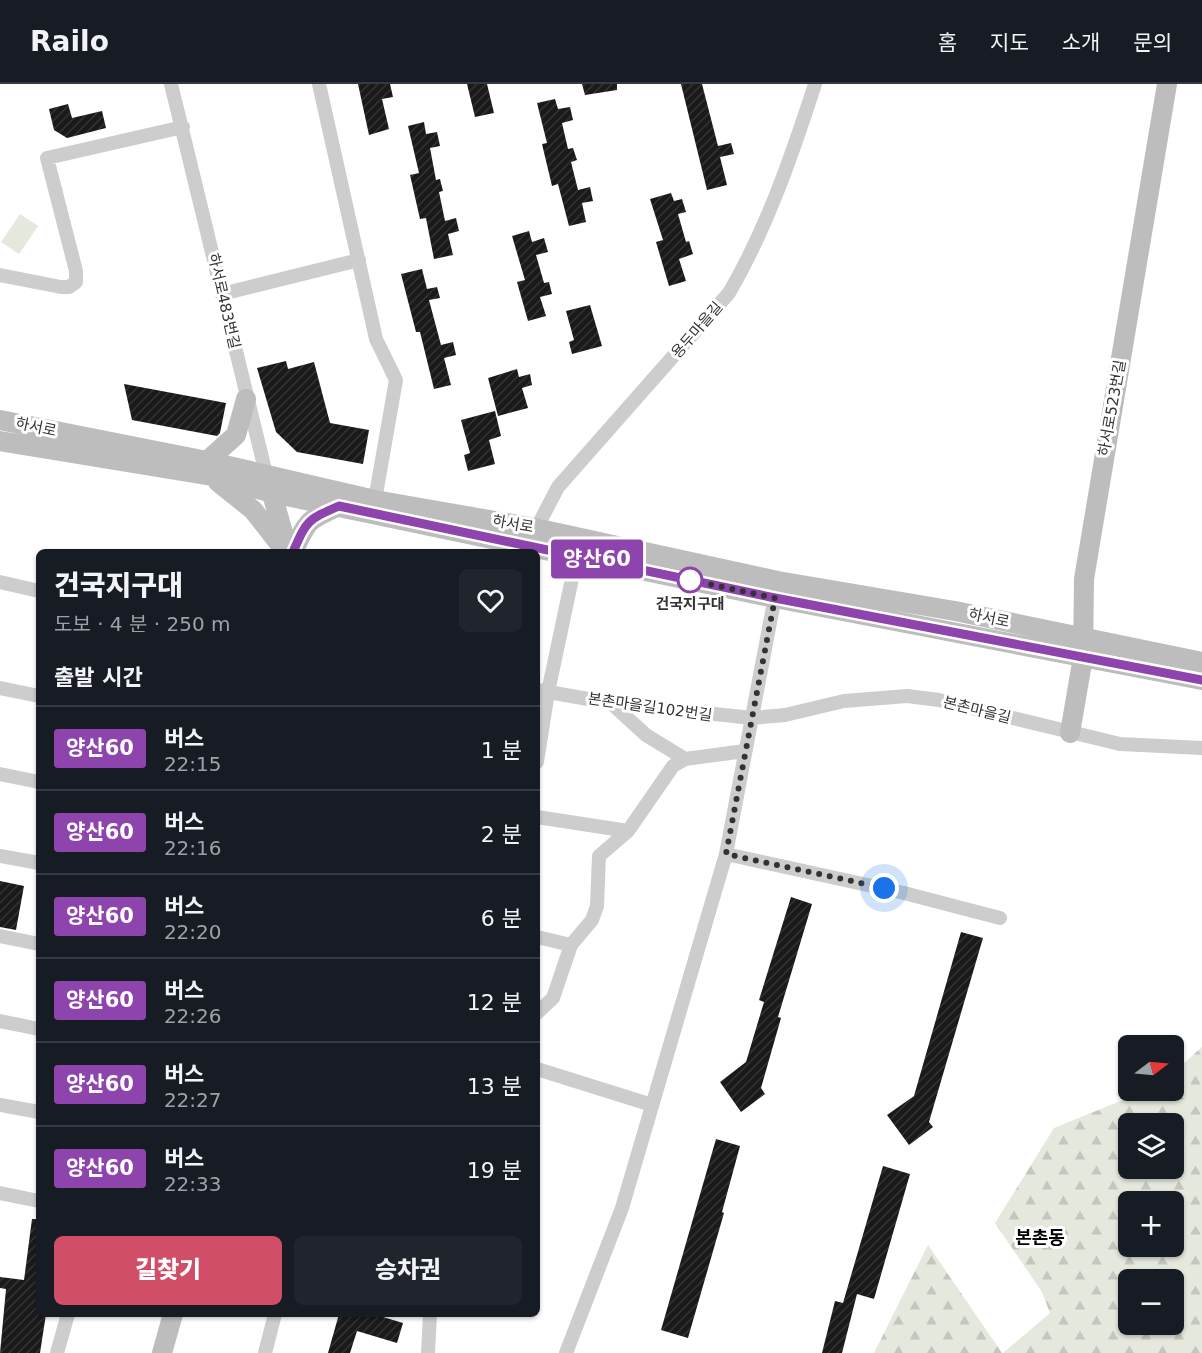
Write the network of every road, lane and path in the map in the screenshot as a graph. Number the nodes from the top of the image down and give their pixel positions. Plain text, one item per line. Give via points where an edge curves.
1 (171, 84) edge
2 (319, 84) edge
3 (815, 84) edge
4 (1167, 84) edge
5 (183, 127) junction
6 (359, 260) junction
7 (0, 275) edge
8 (222, 294) junction
9 (246, 399) junction
10 (0, 420) edge
11 (0, 441) edge
12 (209, 469) junction
13 (269, 484) junction
14 (375, 500) junction
15 (339, 506) junction
16 (533, 537) junction
17 (286, 549) edge
18 (288, 549) edge
19 (291, 549) edge
20 (576, 555) junction
21 (0, 582) edge
22 (36, 590) edge
23 (777, 590) junction
24 (1084, 647) junction
25 (1202, 662) edge
26 (1202, 680) edge
27 (0, 688) edge
28 (542, 691) edge
29 (36, 695) edge
30 (610, 703) junction
31 (752, 718) junction
32 (540, 719) edge
33 (1070, 733) junction
34 (1202, 748) edge
35 (745, 751) junction
36 (685, 759) junction
37 (0, 774) edge
38 (36, 781) edge
39 (540, 817) edge
40 (628, 831) junction
41 (726, 854) junction
42 (0, 856) edge
43 (36, 862) edge
44 (1000, 918) dead end
45 (0, 936) edge
46 (540, 938) edge
47 (36, 943) edge
48 (571, 945) junction
49 (540, 1010) edge
50 (0, 1021) edge
51 (36, 1028) edge
52 (540, 1070) edge
53 (0, 1105) edge
54 (652, 1105) junction
55 (36, 1111) edge
56 (0, 1193) edge
57 (36, 1200) edge
58 (67, 1317) edge
59 (172, 1317) edge
60 (274, 1317) edge
61 (430, 1317) edge
62 (57, 1353) edge
63 (162, 1353) edge
64 (265, 1353) edge
65 (428, 1353) edge
66 (566, 1353) edge

1 - 5 street, 하서로483번길
2 - 6 street
3 - 16 street, 용두마을길 via 778,187 729,293 558,487
4 - 24 main road, 하서로523번길 via 1084,579
5 - 7 street via 47,158 76,282 61,287
5 - 8 street, 하서로483번길
6 - 8 street
6 - 14 street via 376,339 396,380
8 - 9 street, 하서로483번길
9 - 12 main road via 236,435
9 - 13 street, 하서로483번길
10 - 12 main road, 하서로
11 - 12 main road, 하서로
12 - 13 main road, 하서로
12 - 17 main road via 253,510
13 - 14 main road, 하서로
13 - 15 main road, 하서로
13 - 18 main road
14 - 16 main road, 하서로
15 - 16 main road, 하서로
15 - 19 main road via 312,517
16 - 20 main road, 하서로
16 - 23 main road, 하서로
20 - 23 main road, 하서로
20 - 28 street
21 - 22 street
23 - 24 main road, 하서로
23 - 31 street
24 - 25 main road, 하서로
24 - 26 main road, 하서로
24 - 33 main road, 하서로523번길
27 - 29 street
28 - 30 street, 본촌마을길102번길
28 - 32 street
30 - 31 street, 본촌마을길102번길
30 - 36 street via 646,735
31 - 33 street, 본촌마을길 via 785,715 844,701 908,696 939,700
31 - 35 street
33 - 34 street, 본촌마을길 via 1120,744
35 - 36 street
35 - 41 street
36 - 40 street via 673,766
37 - 38 street
39 - 40 street
40 - 48 street via 599,856 597,906 592,920
41 - 44 street
41 - 54 street
42 - 43 street
45 - 47 street
46 - 48 street
48 - 49 street via 553,998
50 - 51 street
52 - 54 street
53 - 55 street
54 - 66 street via 622,1208
56 - 57 street
58 - 62 street
59 - 63 main road
60 - 64 street
61 - 65 street

